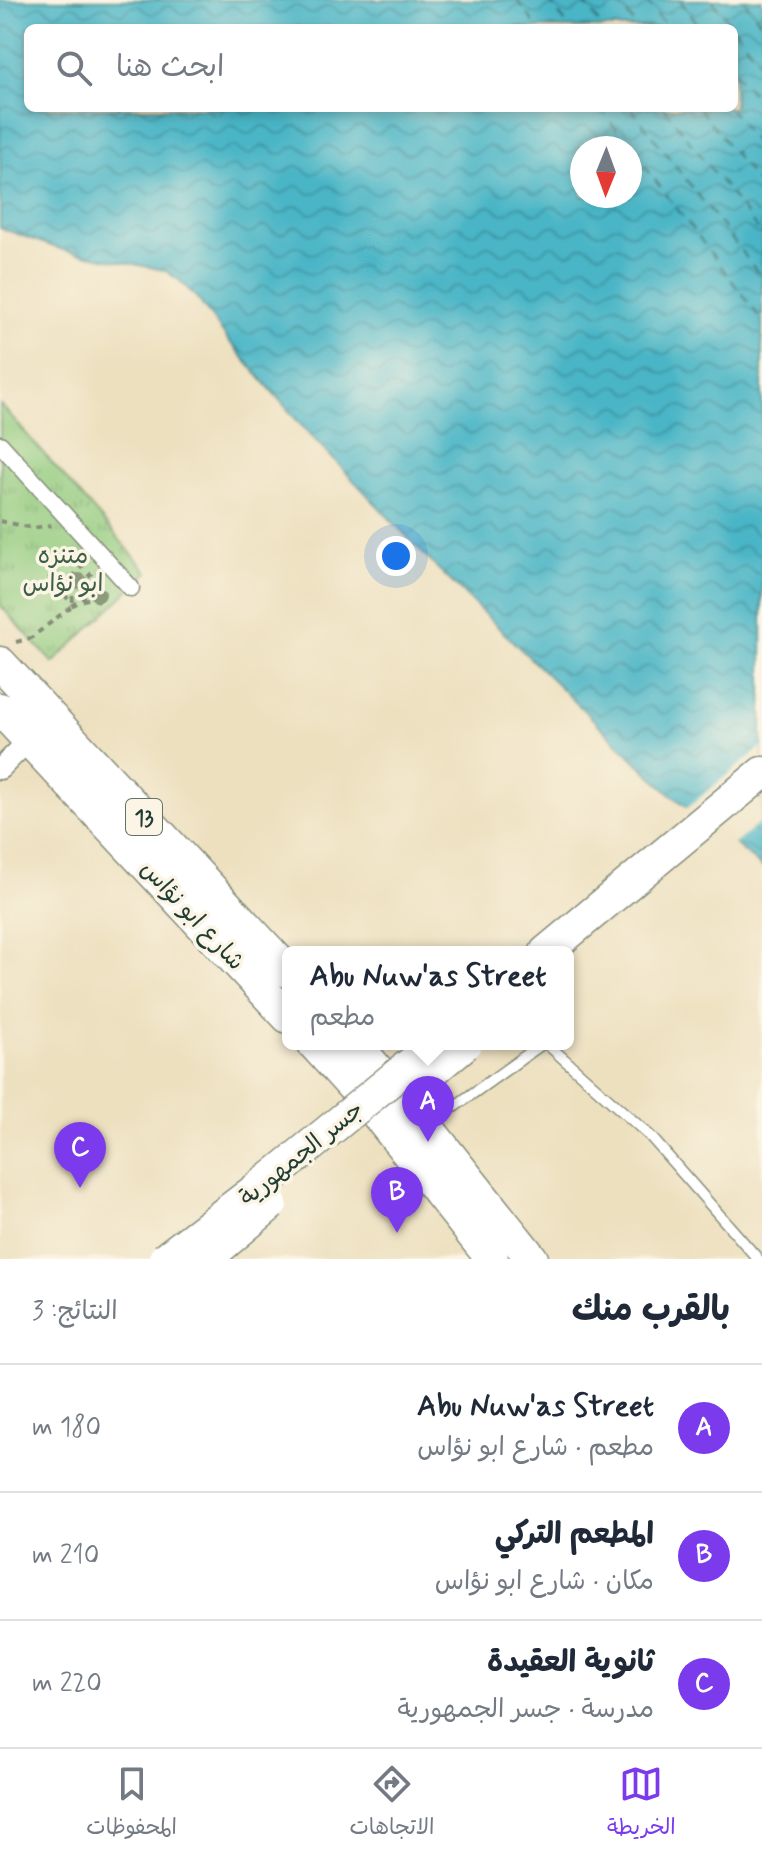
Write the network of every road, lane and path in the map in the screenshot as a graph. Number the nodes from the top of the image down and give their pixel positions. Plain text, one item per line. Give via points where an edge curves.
1 (0, 444) edge
2 (0, 521) edge
3 (47, 527) dead end
4 (106, 561) junction
5 (81, 567) dead end
6 (49, 576) dead end
7 (131, 588) dead end
8 (84, 599) junction
9 (73, 605) junction
10 (104, 605) dead end
11 (7, 653) edge
12 (0, 709) edge
13 (29, 740) junction
14 (0, 769) edge
15 (762, 773) edge
16 (762, 799) edge
17 (553, 946) edge
18 (574, 954) edge
19 (282, 964) edge
20 (282, 1011) edge
21 (319, 1050) edge
22 (360, 1050) edge
23 (428, 1050) edge
24 (458, 1050) edge
25 (536, 1050) edge
26 (551, 1050) edge
27 (427, 1127) junction
28 (165, 1259) edge
29 (206, 1259) edge
30 (492, 1259) edge
31 (532, 1259) edge
32 (758, 1259) edge

1 - 4 street
2 - 3 path
4 - 7 street
4 - 8 path via 84,580
5 - 9 path via 72,578
6 - 9 path
8 - 9 path
8 - 10 path
9 - 11 path
11 - 19 main road, شارع ابو نؤاس / 13
12 - 13 main road, شارع ابو نؤاس / 13
13 - 14 street
13 - 20 main road, شارع ابو نؤاس / 13
15 - 17 main road
16 - 18 main road
21 - 30 main road
22 - 27 main road
23 - 28 main road, جسر الجمهورية, bridge
24 - 29 main road, جسر الجمهورية, bridge
25 - 27 lane
26 - 32 lane via 650,1136
27 - 31 main road

